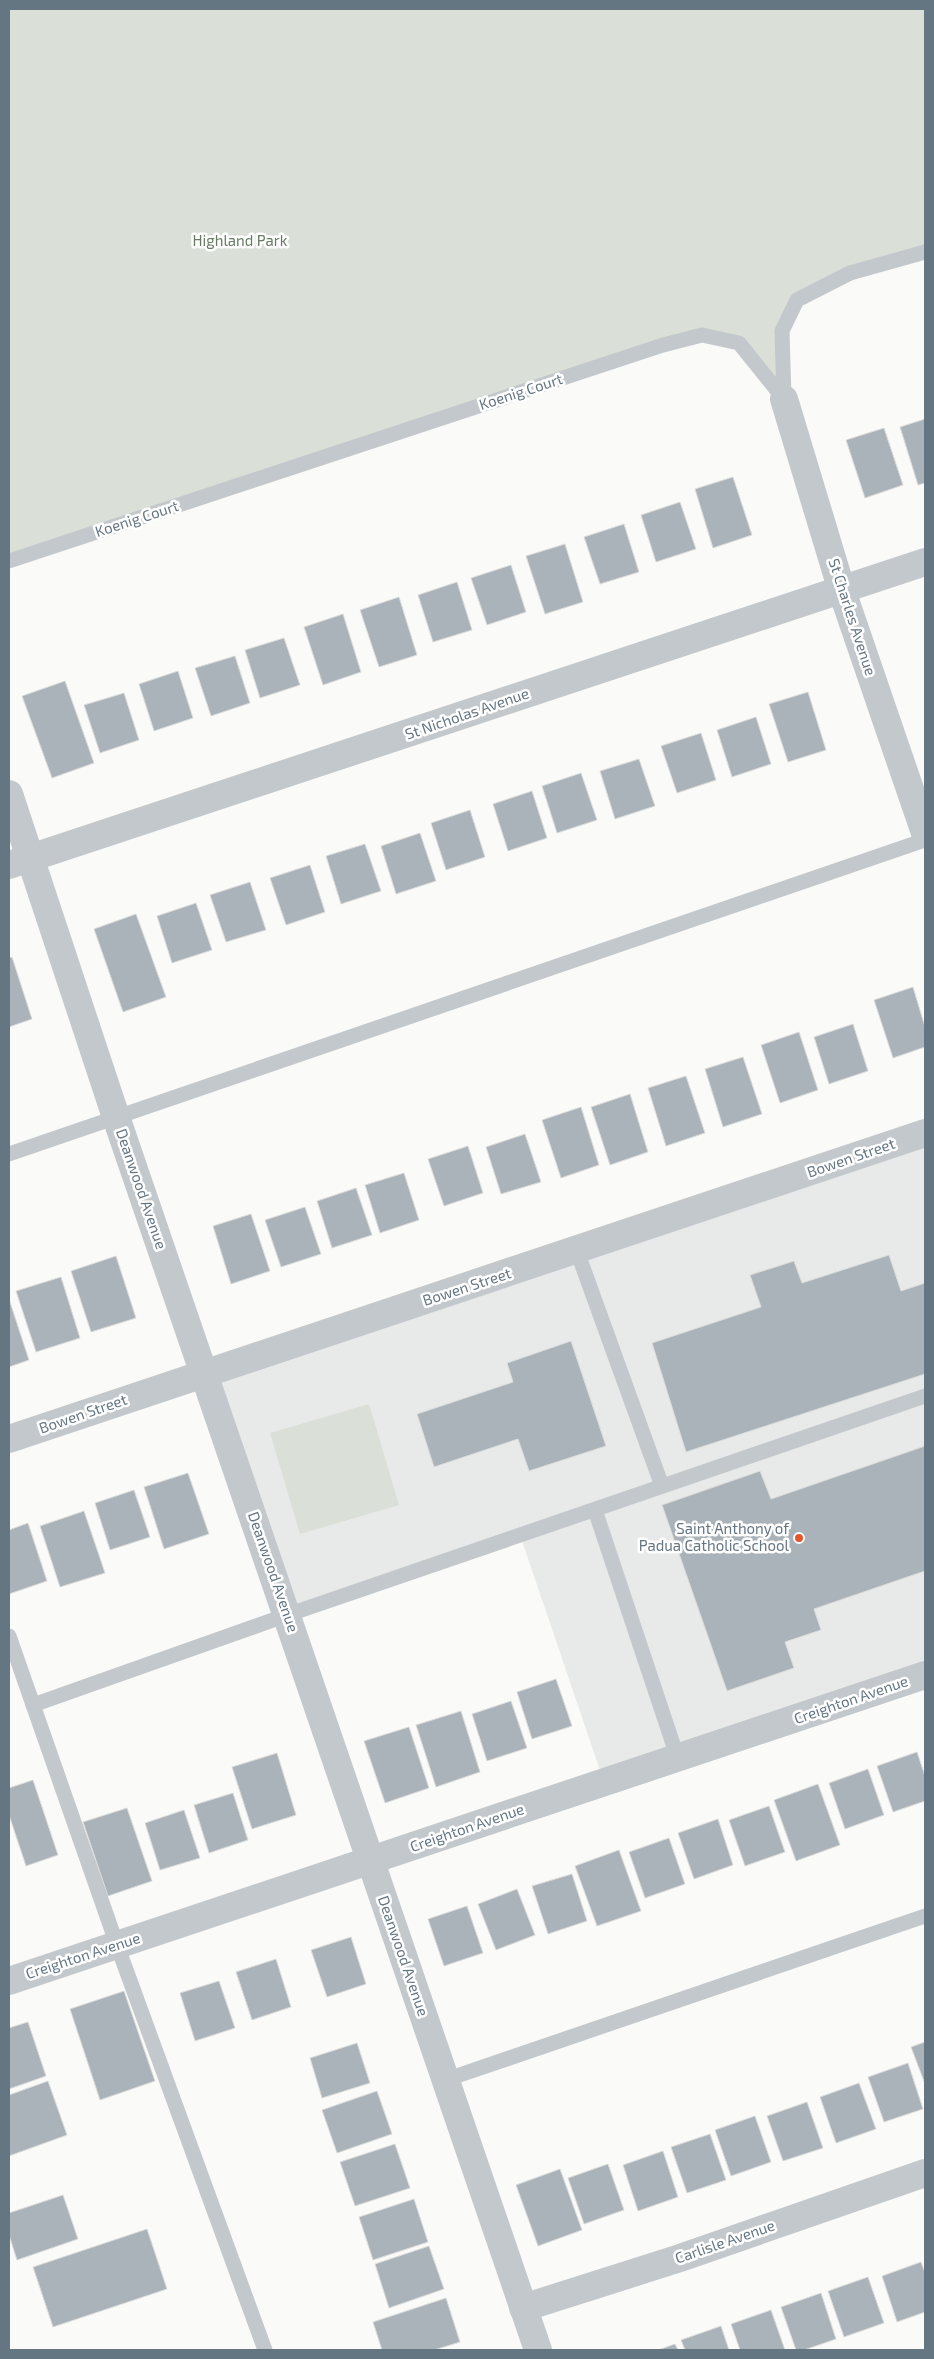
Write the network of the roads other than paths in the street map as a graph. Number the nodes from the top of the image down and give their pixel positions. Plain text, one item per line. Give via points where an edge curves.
1 (925, 252) edge
2 (784, 399) junction
3 (9, 562) edge
4 (925, 562) edge
5 (842, 591) junction
6 (9, 794) edge
7 (925, 833) edge
8 (925, 840) edge
9 (20, 861) edge
10 (116, 1117) junction
11 (925, 1134) edge
12 (9, 1154) edge
13 (577, 1251) junction
14 (205, 1373) junction
15 (925, 1396) edge
16 (9, 1439) edge
17 (662, 1486) junction
18 (595, 1510) junction
19 (287, 1615) junction
20 (9, 1636) edge
21 (925, 1675) edge
22 (33, 1705) junction
23 (678, 1759) junction
24 (370, 1860) junction
25 (925, 1916) edge
26 (117, 1945) junction
27 (9, 1981) edge
28 (445, 2080) junction
29 (925, 2173) edge
30 (523, 2308) junction
31 (264, 2350) edge
32 (538, 2350) edge

1 - 2 lane via 850,272 797,300 782,331
2 - 3 lane, Koenig Court via 739,343 702,335 663,345
2 - 5 street, St Charles Avenue
4 - 5 street, St Nicholas Avenue
5 - 7 street, St Charles Avenue
5 - 9 street, St Nicholas Avenue
6 - 9 street, Deanwood Avenue
8 - 10 lane
9 - 10 street, Deanwood Avenue
10 - 12 lane
10 - 14 street, Deanwood Avenue
11 - 13 street, Bowen Street
13 - 14 street, Bowen Street
13 - 17 lane
14 - 16 street, Bowen Street
14 - 19 street, Deanwood Avenue
15 - 17 lane
17 - 18 lane
18 - 19 lane
18 - 23 lane
19 - 22 lane
19 - 24 street, Deanwood Avenue
20 - 22 lane
21 - 23 street, Creighton Avenue
22 - 26 lane
23 - 24 street, Creighton Avenue
24 - 26 street, Creighton Avenue
24 - 28 street, Deanwood Avenue
25 - 28 lane
26 - 27 street, Creighton Avenue
26 - 31 lane
28 - 30 street, Deanwood Avenue
29 - 30 street, Carlisle Avenue via 680,2258
30 - 32 street, Deanwood Avenue

